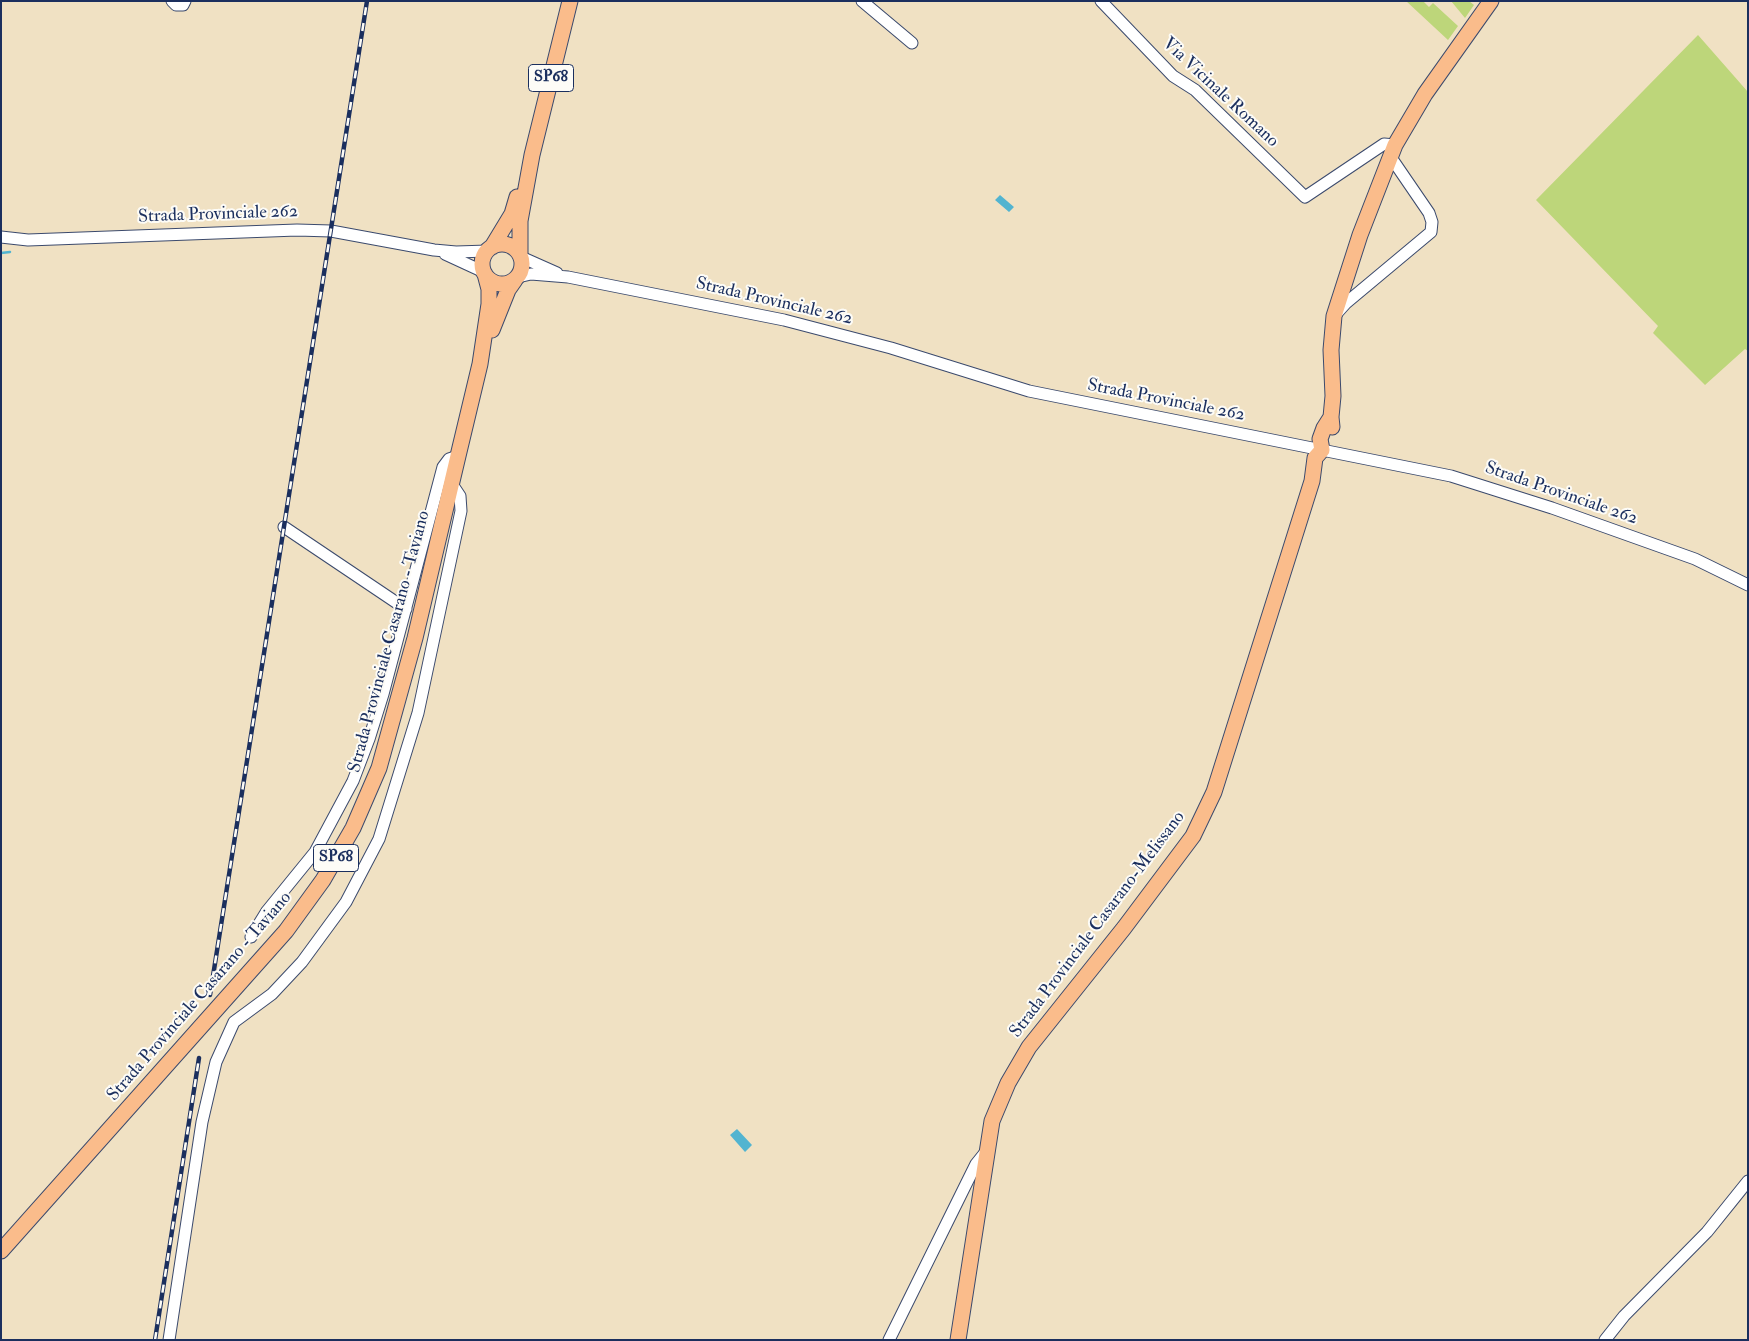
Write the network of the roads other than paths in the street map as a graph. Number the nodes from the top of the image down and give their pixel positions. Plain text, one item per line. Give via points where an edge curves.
1 (172, 1) edge
2 (185, 1) edge
3 (570, 1) edge
4 (862, 1) edge
5 (1101, 1) edge
6 (1492, 1) edge
7 (912, 43) dead end
8 (1392, 150) junction
9 (532, 156) junction
10 (1, 237) edge
11 (490, 249) junction
12 (434, 250) junction
13 (521, 256) junction
14 (484, 273) junction
15 (568, 277) junction
16 (516, 278) junction
17 (1334, 316) junction
18 (480, 364) junction
19 (1322, 450) junction
20 (458, 456) junction
21 (452, 484) junction
22 (284, 527) dead end
23 (1748, 585) edge
24 (406, 609) junction
25 (251, 937) dead end
26 (988, 1149) junction
27 (1748, 1181) edge
28 (1, 1251) edge
29 (169, 1340) edge
30 (889, 1340) edge
31 (958, 1340) edge
32 (1605, 1340) edge

1 - 2 street via 183,5
3 - 9 main road, Strada Provinciale Casarano - Taviano / SP68
4 - 7 street
5 - 8 street, Via Vicinale Romano via 1172,76 1195,90 1305,197 1384,144
6 - 8 main road, Strada Provinciale Casarano-Melissano via 1425,94
8 - 17 main road, Strada Provinciale Casarano-Melissano
8 - 17 street via 1429,213 1432,232
9 - 11 main road, Strada Provinciale Casarano - Taviano / SP68 via 512,214
9 - 13 main road, Strada Provinciale Casarano - Taviano / SP68 via 520,221
10 - 12 street, Strada Provinciale 262 via 28,240 305,230 331,231
11 - 12 street
11 - 13 main road via 498,245 511,246
11 - 14 main road, Strada Provinciale Casarano - Taviano / SP68 via 483,261
12 - 14 street
13 - 15 street
13 - 16 main road, Strada Provinciale Casarano - Taviano / SP68 via 522,268
14 - 16 main road via 499,284 510,283
14 - 18 main road, Strada Provinciale Casarano - Taviano / SP68 via 489,304
15 - 16 street via 531,274
15 - 19 street, Strada Provinciale 262 via 784,320 891,348 1029,391
16 - 18 main road, Strada Provinciale Casarano - Taviano / SP68 via 500,307
17 - 19 main road, Strada Provinciale Casarano-Melissano via 1332,427 1329,441
18 - 20 main road, Strada Provinciale Casarano - Taviano / SP68
19 - 23 street, Strada Provinciale 262 via 1451,476 1552,508 1695,559
19 - 26 main road, Strada Provinciale Casarano-Melissano via 1323,458 1312,481 1214,792 1192,836 1029,1047 1008,1083 992,1121
20 - 21 main road, Strada Provinciale Casarano - Taviano / SP68
20 - 24 street via 449,459 443,467
21 - 28 main road, Strada Provinciale Casarano - Taviano / SP68 via 415,638 378,768 353,828 323,880 286,931
21 - 29 street via 460,496 461,511 418,712 379,838 346,902 302,962 272,994 234,1022 216,1062 202,1122
22 - 24 street
24 - 25 street via 375,721 352,780 315,852 267,911
26 - 30 street via 976,1164
26 - 31 main road, Strada Provinciale Casarano-Melissano
27 - 32 street via 1707,1232 1624,1316

